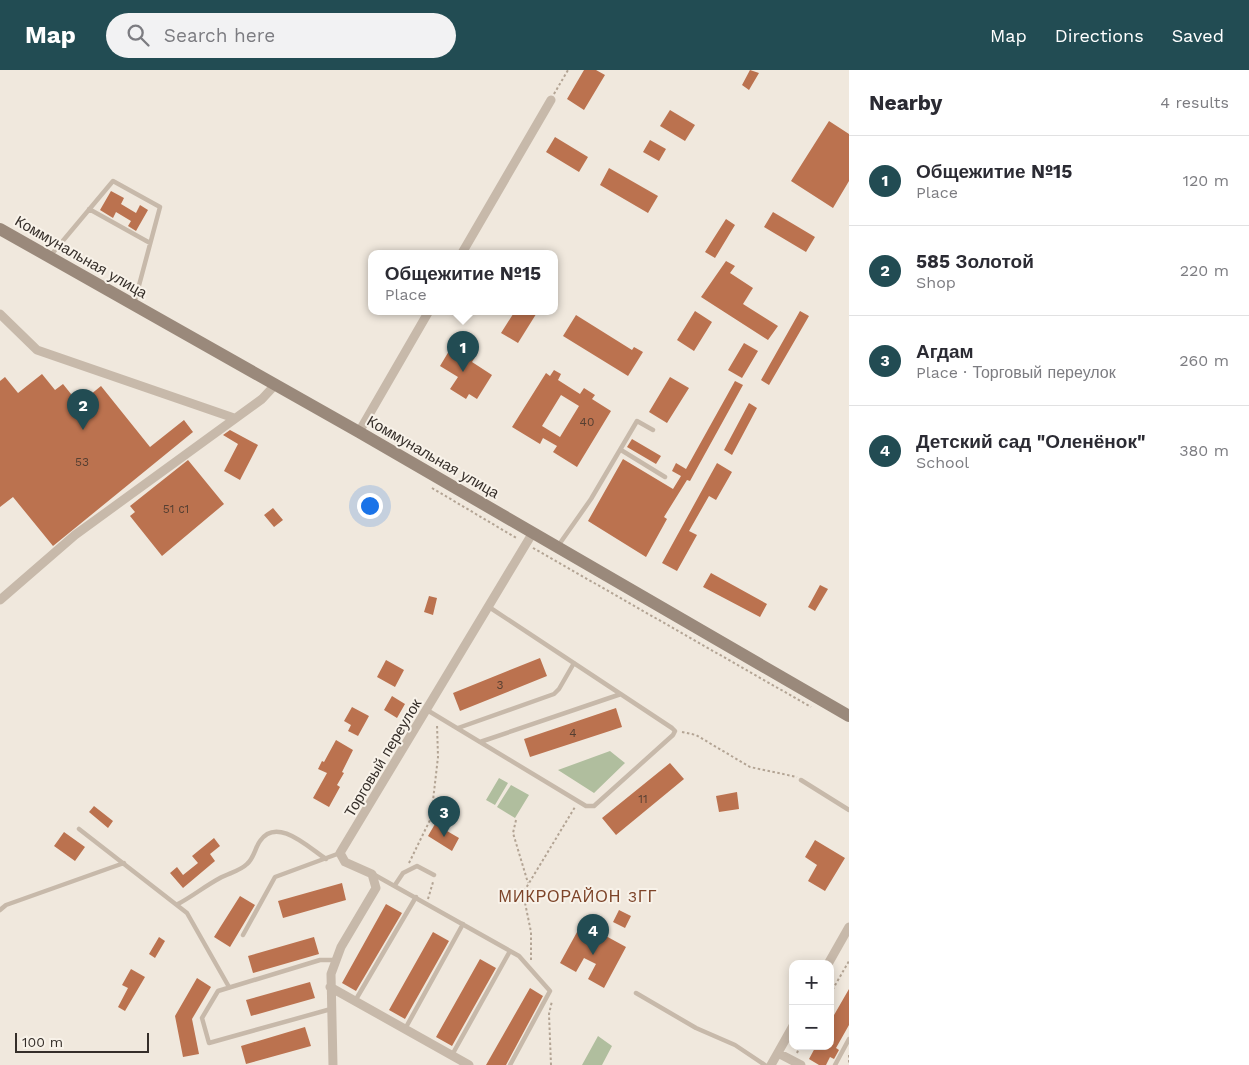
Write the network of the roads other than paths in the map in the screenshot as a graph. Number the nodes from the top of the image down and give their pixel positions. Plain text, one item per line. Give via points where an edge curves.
1 (551, 100) road end
2 (89, 209) junction
3 (0, 229) edge
4 (150, 243) junction
5 (464, 250) edge
6 (49, 257) junction
7 (134, 305) junction
8 (0, 314) edge
9 (427, 315) edge
10 (275, 385) junction
11 (234, 418) junction
12 (653, 430) dead end
13 (359, 432) junction
14 (621, 450) junction
15 (665, 477) dead end
16 (529, 539) junction
17 (557, 548) junction
18 (0, 600) edge
19 (489, 607) junction
20 (574, 663) junction
21 (621, 694) junction
22 (427, 710) junction
23 (849, 716) edge
24 (458, 728) junction
25 (480, 742) junction
26 (802, 780) road end
27 (849, 810) edge
28 (79, 829) dead end
29 (340, 853) junction
30 (326, 858) junction
31 (124, 863) junction
32 (372, 874) junction
33 (434, 875) road end
34 (395, 885) junction
35 (416, 898) junction
36 (178, 904) junction
37 (0, 910) edge
38 (464, 924) junction
39 (849, 926) edge
40 (243, 935) dead end
41 (510, 950) junction
42 (335, 960) junction
43 (830, 960) edge
44 (229, 987) junction
45 (330, 988) junction
46 (636, 993) dead end
47 (355, 1001) junction
48 (331, 1009) junction
49 (405, 1029) junction
50 (789, 1033) edge
51 (849, 1039) edge
52 (778, 1053) junction
53 (452, 1055) junction
54 (333, 1065) edge
55 (469, 1065) edge
56 (510, 1065) edge
57 (765, 1065) edge
58 (771, 1065) edge
59 (801, 1065) edge
60 (835, 1065) edge

1 - 5 street
2 - 4 lane
2 - 4 lane via 113,181 160,207
2 - 6 lane
3 - 6 main road, Коммунальная улица
4 - 7 lane
6 - 7 main road, Коммунальная улица
7 - 10 main road, Коммунальная улица
8 - 11 street via 37,350
9 - 13 street
10 - 11 street via 262,399
10 - 13 main road, Коммунальная улица
11 - 18 street via 75,535
12 - 14 lane via 637,421
13 - 16 main road, Коммунальная улица
14 - 15 lane
14 - 17 lane
16 - 17 main road, Коммунальная улица
16 - 19 street, Торговый переулок
17 - 23 main road, Коммунальная улица
19 - 20 lane
19 - 22 street, Торговый переулок
20 - 21 lane
20 - 24 lane via 554,694
21 - 25 lane
21 - 25 lane via 675,731 594,806 586,806
22 - 24 lane
22 - 29 street, Торговый переулок
24 - 25 lane
26 - 27 lane
28 - 31 lane
29 - 30 lane
29 - 32 street via 345,862
30 - 36 lane via 276,830 260,840 249,863
30 - 40 lane via 275,877
31 - 36 lane
31 - 37 lane via 6,905
32 - 34 lane
32 - 42 street via 376,888
33 - 34 lane via 417,866 403,873
34 - 35 lane
35 - 38 lane
35 - 47 lane
36 - 44 lane via 187,913
38 - 41 lane
38 - 49 lane
39 - 43 street
41 - 53 lane
41 - 56 lane via 550,991
42 - 44 lane via 320,960
42 - 45 street
44 - 48 lane via 218,990 202,1018 209,1043
45 - 47 street
45 - 48 street
46 - 57 lane via 696,1028 735,1045
47 - 49 street
48 - 54 street
49 - 53 street
50 - 52 street
51 - 60 lane
52 - 58 street
52 - 59 street
53 - 55 street

